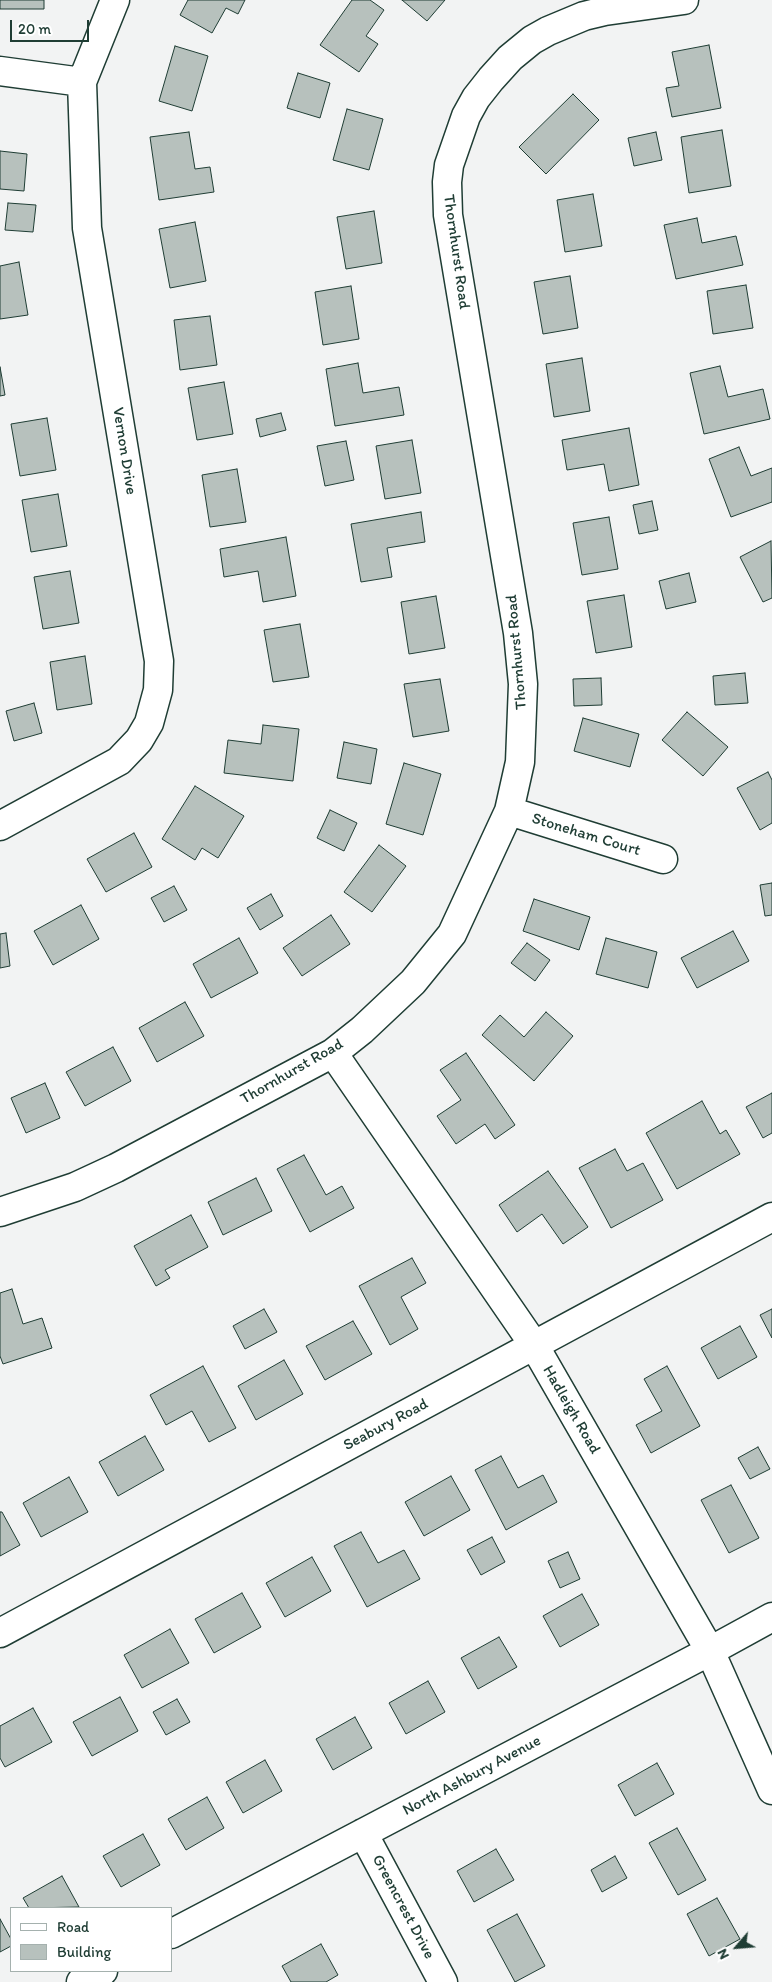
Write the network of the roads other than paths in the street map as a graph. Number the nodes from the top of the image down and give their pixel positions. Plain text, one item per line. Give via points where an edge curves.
1 (115, 0) edge
2 (684, 0) edge
3 (0, 71) edge
4 (82, 82) junction
5 (509, 811) junction
6 (0, 826) edge
7 (663, 859) dead end
8 (333, 1053) junction
9 (0, 1212) edge
10 (772, 1217) edge
11 (534, 1345) junction
12 (772, 1617) edge
13 (0, 1633) edge
14 (710, 1651) junction
15 (772, 1790) edge
16 (363, 1833) junction
17 (172, 1933) edge
18 (101, 1972) edge
19 (82, 1982) edge
20 (443, 1982) edge

1 - 4 street, Vernon Drive
2 - 5 street, Thornhurst Road via 584,16 532,40 510,58 476,98 466,116 449,165 448,215 521,658 520,762
3 - 4 street
4 - 6 street, Vernon Drive via 87,228 159,661 159,683 149,723 139,740 119,760
5 - 7 street, Stoneham Court
5 - 8 street, Thornhurst Road via 452,934 413,982
8 - 9 street, Thornhurst Road via 116,1168 75,1187
8 - 11 street, Hadleigh Road
10 - 11 street, Seabury Road
11 - 13 street, Seabury Road
11 - 14 street, Hadleigh Road
12 - 14 street, North Ashbury Avenue
14 - 15 street, Hadleigh Road
14 - 16 street, North Ashbury Avenue
16 - 17 street, North Ashbury Avenue
16 - 20 street, Greencrest Drive
18 - 19 street

